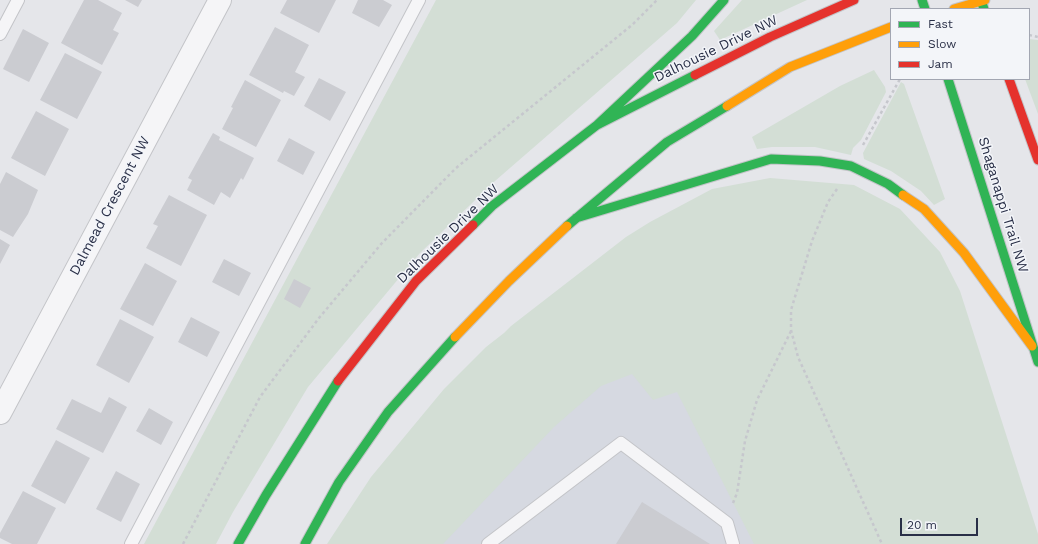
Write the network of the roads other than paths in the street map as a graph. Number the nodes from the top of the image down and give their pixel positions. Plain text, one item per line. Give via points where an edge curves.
1 (18, 0) edge
2 (220, 0) edge
3 (419, 0) edge
4 (724, 0) edge
5 (854, 0) edge
6 (983, 2) edge
7 (958, 8) edge
8 (890, 27) edge
9 (0, 34) edge
10 (948, 80) edge
11 (1009, 80) edge
12 (597, 125) junction
13 (1038, 160) edge
14 (576, 218) junction
15 (1032, 346) junction
16 (1038, 362) edge
17 (0, 413) edge
18 (131, 544) edge
19 (238, 544) edge
20 (305, 544) edge
21 (488, 544) edge
22 (733, 544) edge

1 - 9 lane
2 - 17 street, Dalmead Crescent NW
3 - 18 lane
4 - 12 street via 692,36
5 - 12 street, Dalhousie Drive NW via 770,37
6 - 7 street
8 - 14 street via 790,67 667,142
10 - 15 street, Shaganappi Trail NW
11 - 13 street
12 - 19 street, Dalhousie Drive NW via 492,206 416,281 341,376
14 - 15 street via 771,159 820,161 851,166 888,184 924,209 964,253
14 - 20 street via 509,281 388,412 339,482
15 - 16 street, Shaganappi Trail NW
21 - 22 lane via 621,443 727,523

